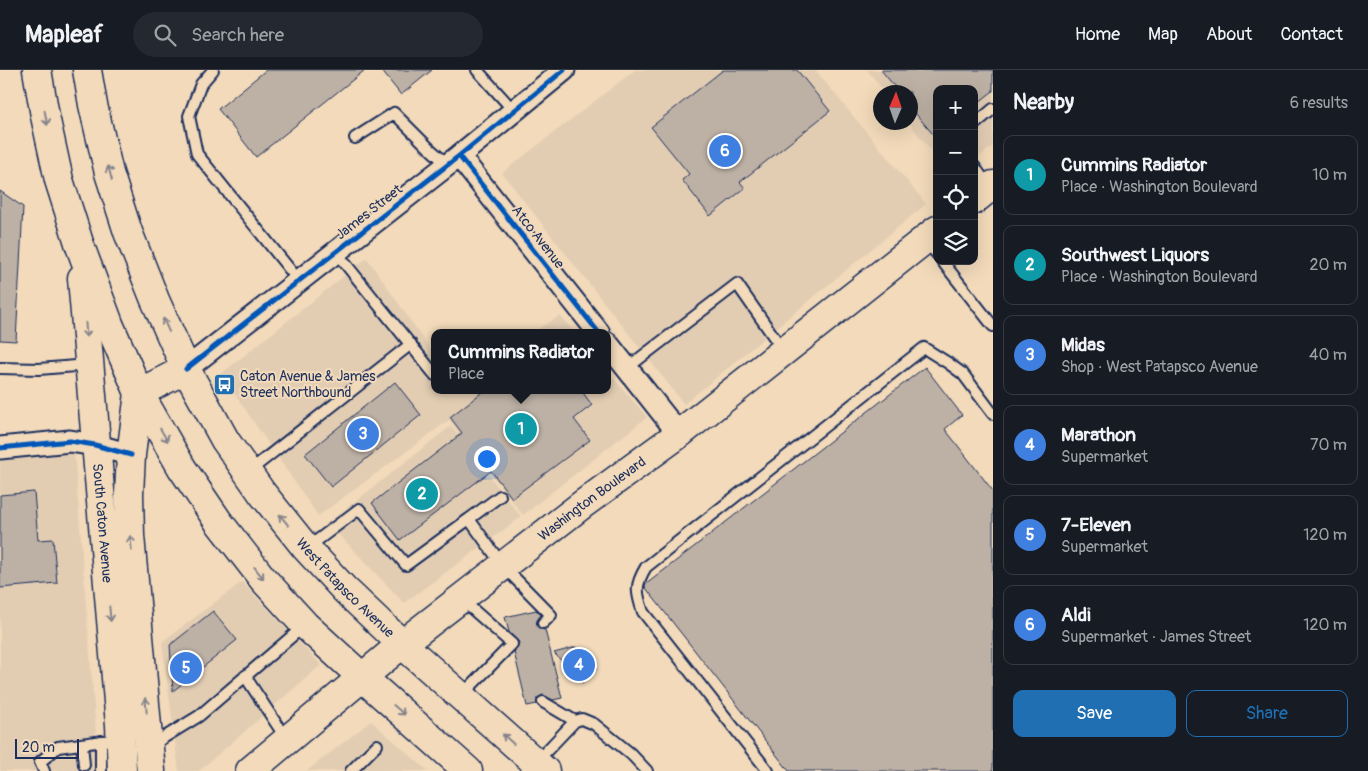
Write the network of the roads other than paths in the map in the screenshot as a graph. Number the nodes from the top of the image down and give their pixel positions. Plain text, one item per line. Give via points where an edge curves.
1 (37, 70) edge
2 (87, 70) edge
3 (213, 70) edge
4 (477, 70) edge
5 (564, 70) edge
6 (993, 109) edge
7 (514, 110) junction
8 (978, 122) edge
9 (355, 138) dead end
10 (454, 160) junction
11 (933, 241) edge
12 (80, 246) junction
13 (336, 252) junction
14 (945, 265) edge
15 (299, 281) junction
16 (993, 326) edge
17 (596, 329) edge
18 (411, 344) junction
19 (611, 348) edge
20 (784, 351) junction
21 (88, 365) junction
22 (0, 368) edge
23 (627, 368) junction
24 (186, 369) junction
25 (431, 370) edge
26 (139, 393) junction
27 (993, 414) edge
28 (679, 434) junction
29 (95, 445) junction
30 (0, 448) edge
31 (131, 455) junction
32 (248, 473) junction
33 (500, 496) dead end
34 (469, 520) junction
35 (306, 548) junction
36 (503, 566) junction
37 (460, 598) junction
38 (544, 623) dead end
39 (305, 624) junction
40 (402, 644) junction
41 (246, 676) junction
42 (362, 677) junction
43 (461, 697) junction
44 (544, 702) dead end
45 (575, 721) junction
46 (111, 740) junction
47 (287, 740) junction
48 (82, 744) junction
49 (377, 745) dead end
50 (150, 759) edge
51 (84, 765) dead end
52 (540, 767) edge
53 (255, 769) edge
54 (44, 771) edge
55 (101, 771) edge
56 (122, 771) edge
57 (351, 771) edge
58 (468, 771) edge
59 (647, 771) edge
60 (768, 771) edge

1 -> 12 main road, South Caton Avenue via 59,180
24 -> 2 main road via 128,232 109,172
3 - 15 lane via 201,84 189,116 197,154
4 - 7 lane
5 - 7 street, James Street
6 - 8 lane
7 - 10 street, James Street
9 - 10 lane via 394,113 429,148
10 - 13 street, James Street
10 - 17 street, Atco Avenue
11 - 20 main road, Washington Boulevard
12 -> 21 main road, South Caton Avenue
12 - 26 main road, South Caton Avenue
13 - 15 street, James Street
13 - 18 lane
14 - 16 lane
15 - 24 street, James Street
18 - 25 lane
18 - 32 lane
19 - 23 street
20 - 23 lane via 737,284
20 - 28 main road, Washington Boulevard
21 - 22 lane
21 - 29 main road, South Caton Avenue
23 - 28 street
24 - 26 main road
24 - 32 main road, West Patapsco Avenue
26 - 31 main road, South Caton Avenue
26 -> 39 main road via 182,468 218,521 263,579
27 - 60 lane via 963,374 924,348 646,567 637,591 643,612
28 - 36 main road, Washington Boulevard
29 - 30 street via 70,441
29 - 31 street
29 -> 46 main road, South Caton Avenue
50 -> 31 main road, South Caton Avenue via 130,536
35 -> 32 main road, West Patapsco Avenue
33 - 34 lane
34 - 35 lane via 406,565 359,509
34 - 36 lane
35 - 40 main road, West Patapsco Avenue
36 - 37 main road, Washington Boulevard
36 - 38 lane via 551,616
37 - 40 main road, Washington Boulevard
37 - 43 lane via 512,644
39 - 41 lane
39 - 42 main road
40 - 42 main road, Washington Boulevard
40 - 43 main road, West Patapsco Avenue
41 - 47 lane
41 - 50 lane
42 - 47 main road, Washington Boulevard
42 -> 58 main road
52 -> 43 main road, West Patapsco Avenue
44 - 45 lane
45 - 52 lane
45 - 59 lane via 582,719 594,724
46 - 48 lane
46 - 55 lane
46 - 56 main road, South Caton Avenue
47 - 53 main road, Washington Boulevard
48 - 51 lane
48 - 54 lane via 58,747 40,762
49 - 57 lane

